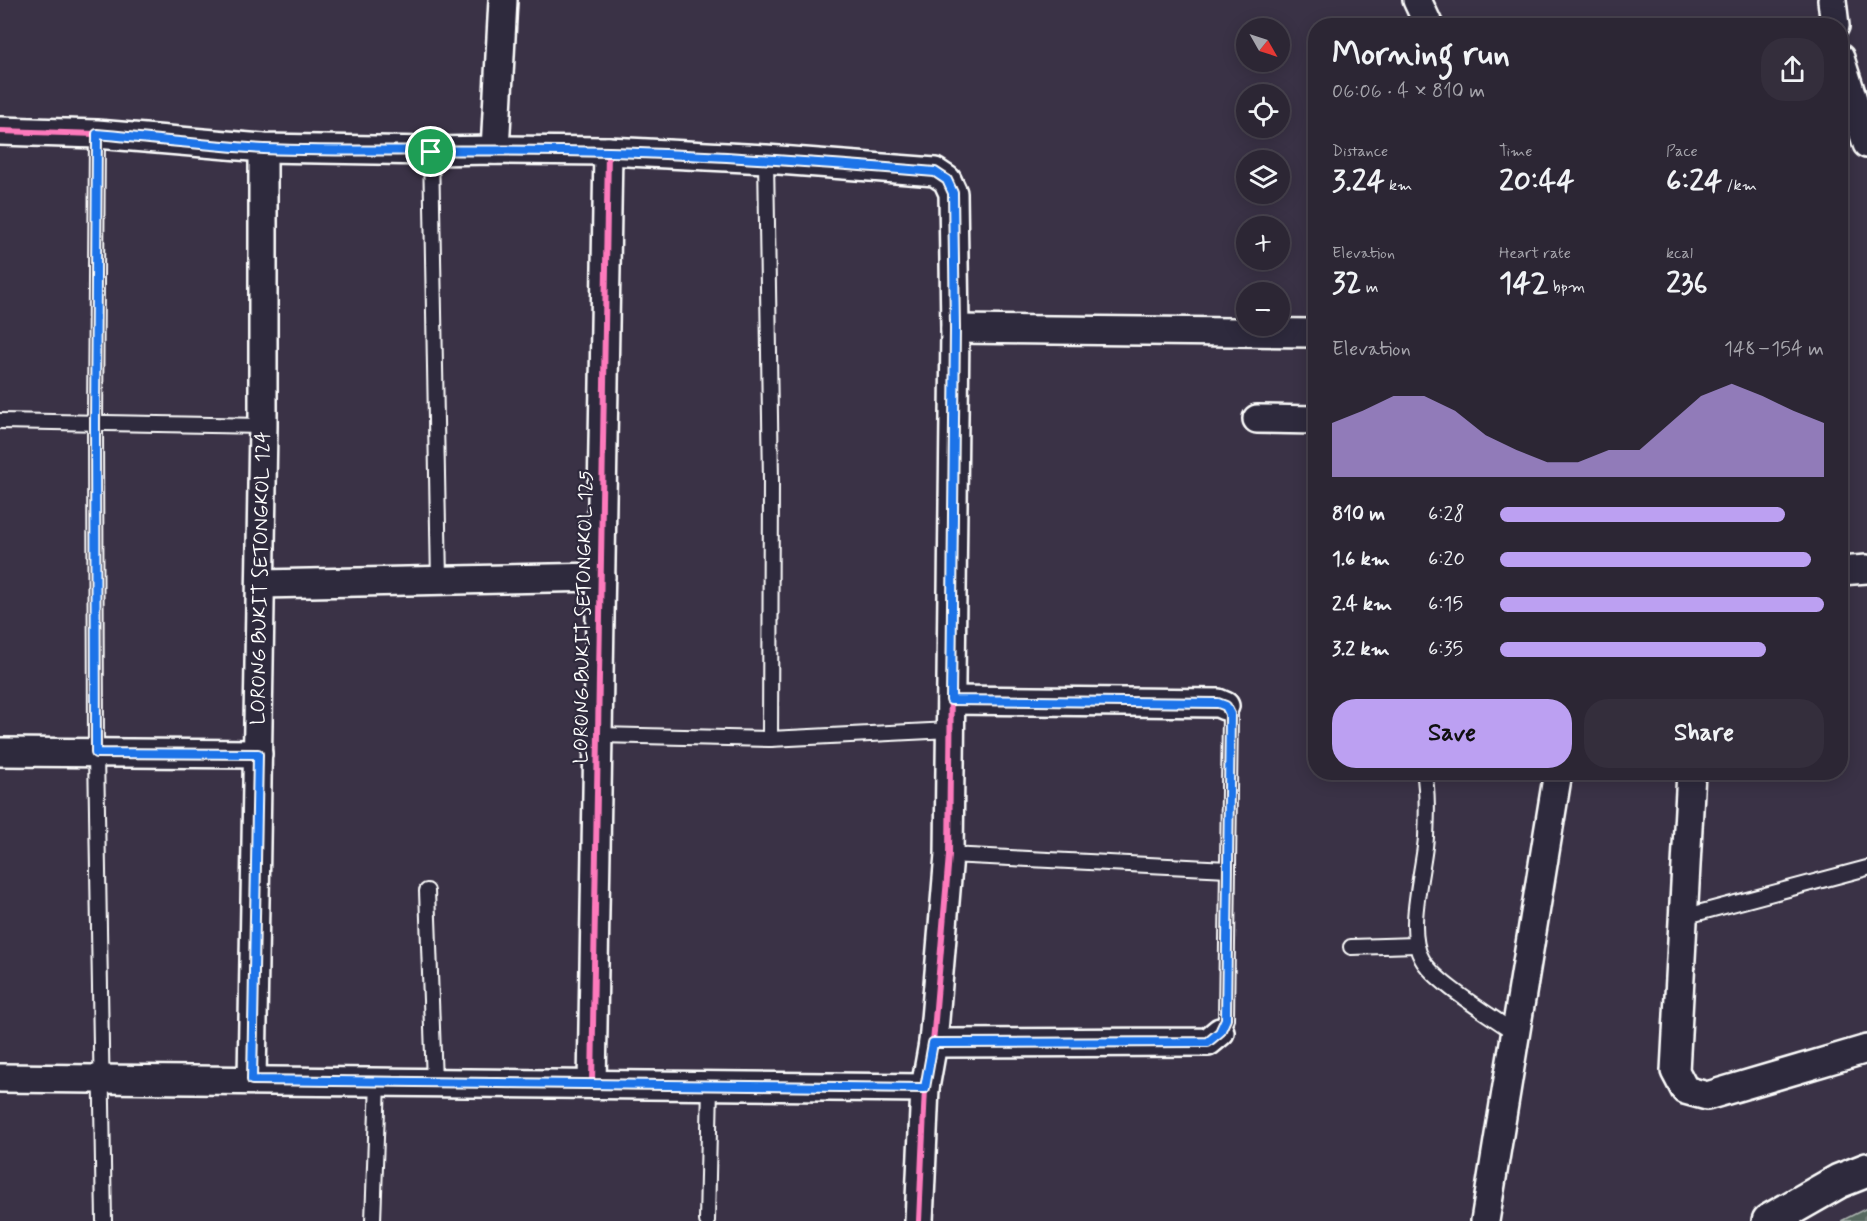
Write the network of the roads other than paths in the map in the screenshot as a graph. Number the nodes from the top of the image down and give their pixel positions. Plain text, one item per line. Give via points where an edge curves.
1 (503, 0) edge
2 (1417, 0) edge
3 (1832, 0) edge
4 (1425, 18) edge
5 (1833, 18) edge
6 (1848, 83) edge
7 (0, 131) edge
8 (97, 134) junction
9 (1867, 144) edge
10 (263, 148) junction
11 (495, 150) junction
12 (431, 152) junction
13 (608, 152) junction
14 (766, 159) junction
15 (955, 329) junction
16 (1308, 333) edge
17 (1257, 419) dead end
18 (1308, 420) edge
19 (0, 421) edge
20 (95, 423) junction
21 (263, 426) junction
22 (1867, 569) edge
23 (1848, 571) edge
24 (601, 577) junction
25 (439, 580) junction
26 (261, 584) junction
27 (951, 700) junction
28 (1226, 706) joint
29 (950, 730) junction
30 (598, 735) junction
31 (770, 738) junction
32 (0, 752) edge
33 (96, 753) junction
34 (258, 754) junction
35 (1425, 780) edge
36 (1557, 780) edge
37 (1691, 780) edge
38 (949, 855) junction
39 (1867, 868) edge
40 (1228, 869) junction
41 (427, 891) dead end
42 (1683, 917) junction
43 (1416, 945) junction
44 (1351, 947) dead end
45 (1220, 1032) joint
46 (1515, 1033) junction
47 (933, 1043) junction
48 (1867, 1048) edge
49 (0, 1078) edge
50 (103, 1080) junction
51 (252, 1080) junction
52 (378, 1082) junction
53 (434, 1082) junction
54 (592, 1084) junction
55 (710, 1085) junction
56 (925, 1088) junction
57 (1867, 1170) edge
58 (104, 1221) edge
59 (373, 1221) edge
60 (707, 1221) edge
61 (919, 1221) edge
62 (1485, 1221) edge
63 (1769, 1221) edge

1 - 11 street
2 - 4 street
3 - 5 street
6 - 9 street
7 - 8 street
8 - 10 street
8 - 20 lane
10 - 12 street
10 - 21 street, LORONG BUKIT SETONGKOL 124
11 - 12 street
11 - 13 street
12 - 25 lane
13 - 14 street
13 - 24 street, LORONG BUKIT SETONGKOL 125
14 - 15 street via 935,172 947,180 953,193
14 - 31 lane
15 - 16 street
15 - 27 street
17 - 18 street
19 - 20 lane
20 - 21 lane
20 - 33 lane
21 - 26 street, LORONG BUKIT SETONGKOL 124
22 - 23 street
24 - 25 street
24 - 30 street, LORONG BUKIT SETONGKOL 125
25 - 26 street
26 - 34 street, LORONG BUKIT SETONGKOL 124
27 - 28 street
27 - 29 street
28 - 40 lane via 1230,714
29 - 31 lane
29 - 38 street
30 - 31 lane
30 - 54 street, LORONG BUKIT SETONGKOL 125
32 - 33 street
33 - 34 street
33 - 50 lane
34 - 51 street, LORONG BUKIT SETONGKOL 124
35 - 43 lane via 1426,837 1414,925
36 - 46 street
37 - 42 street
38 - 40 lane
38 - 47 street
39 - 42 lane
40 - 45 lane via 1226,1019
41 - 53 lane
42 - 48 street via 1675,1071 1685,1090 1707,1096
43 - 44 lane
43 - 46 lane via 1422,960 1439,978
45 - 47 street via 1208,1042
46 - 62 street
47 - 56 street
49 - 50 street
50 - 51 street
50 - 58 lane
51 - 52 street
52 - 53 street
52 - 59 lane
53 - 54 street
54 - 55 street
55 - 56 street
55 - 60 lane
56 - 61 street
57 - 63 street via 1839,1181

